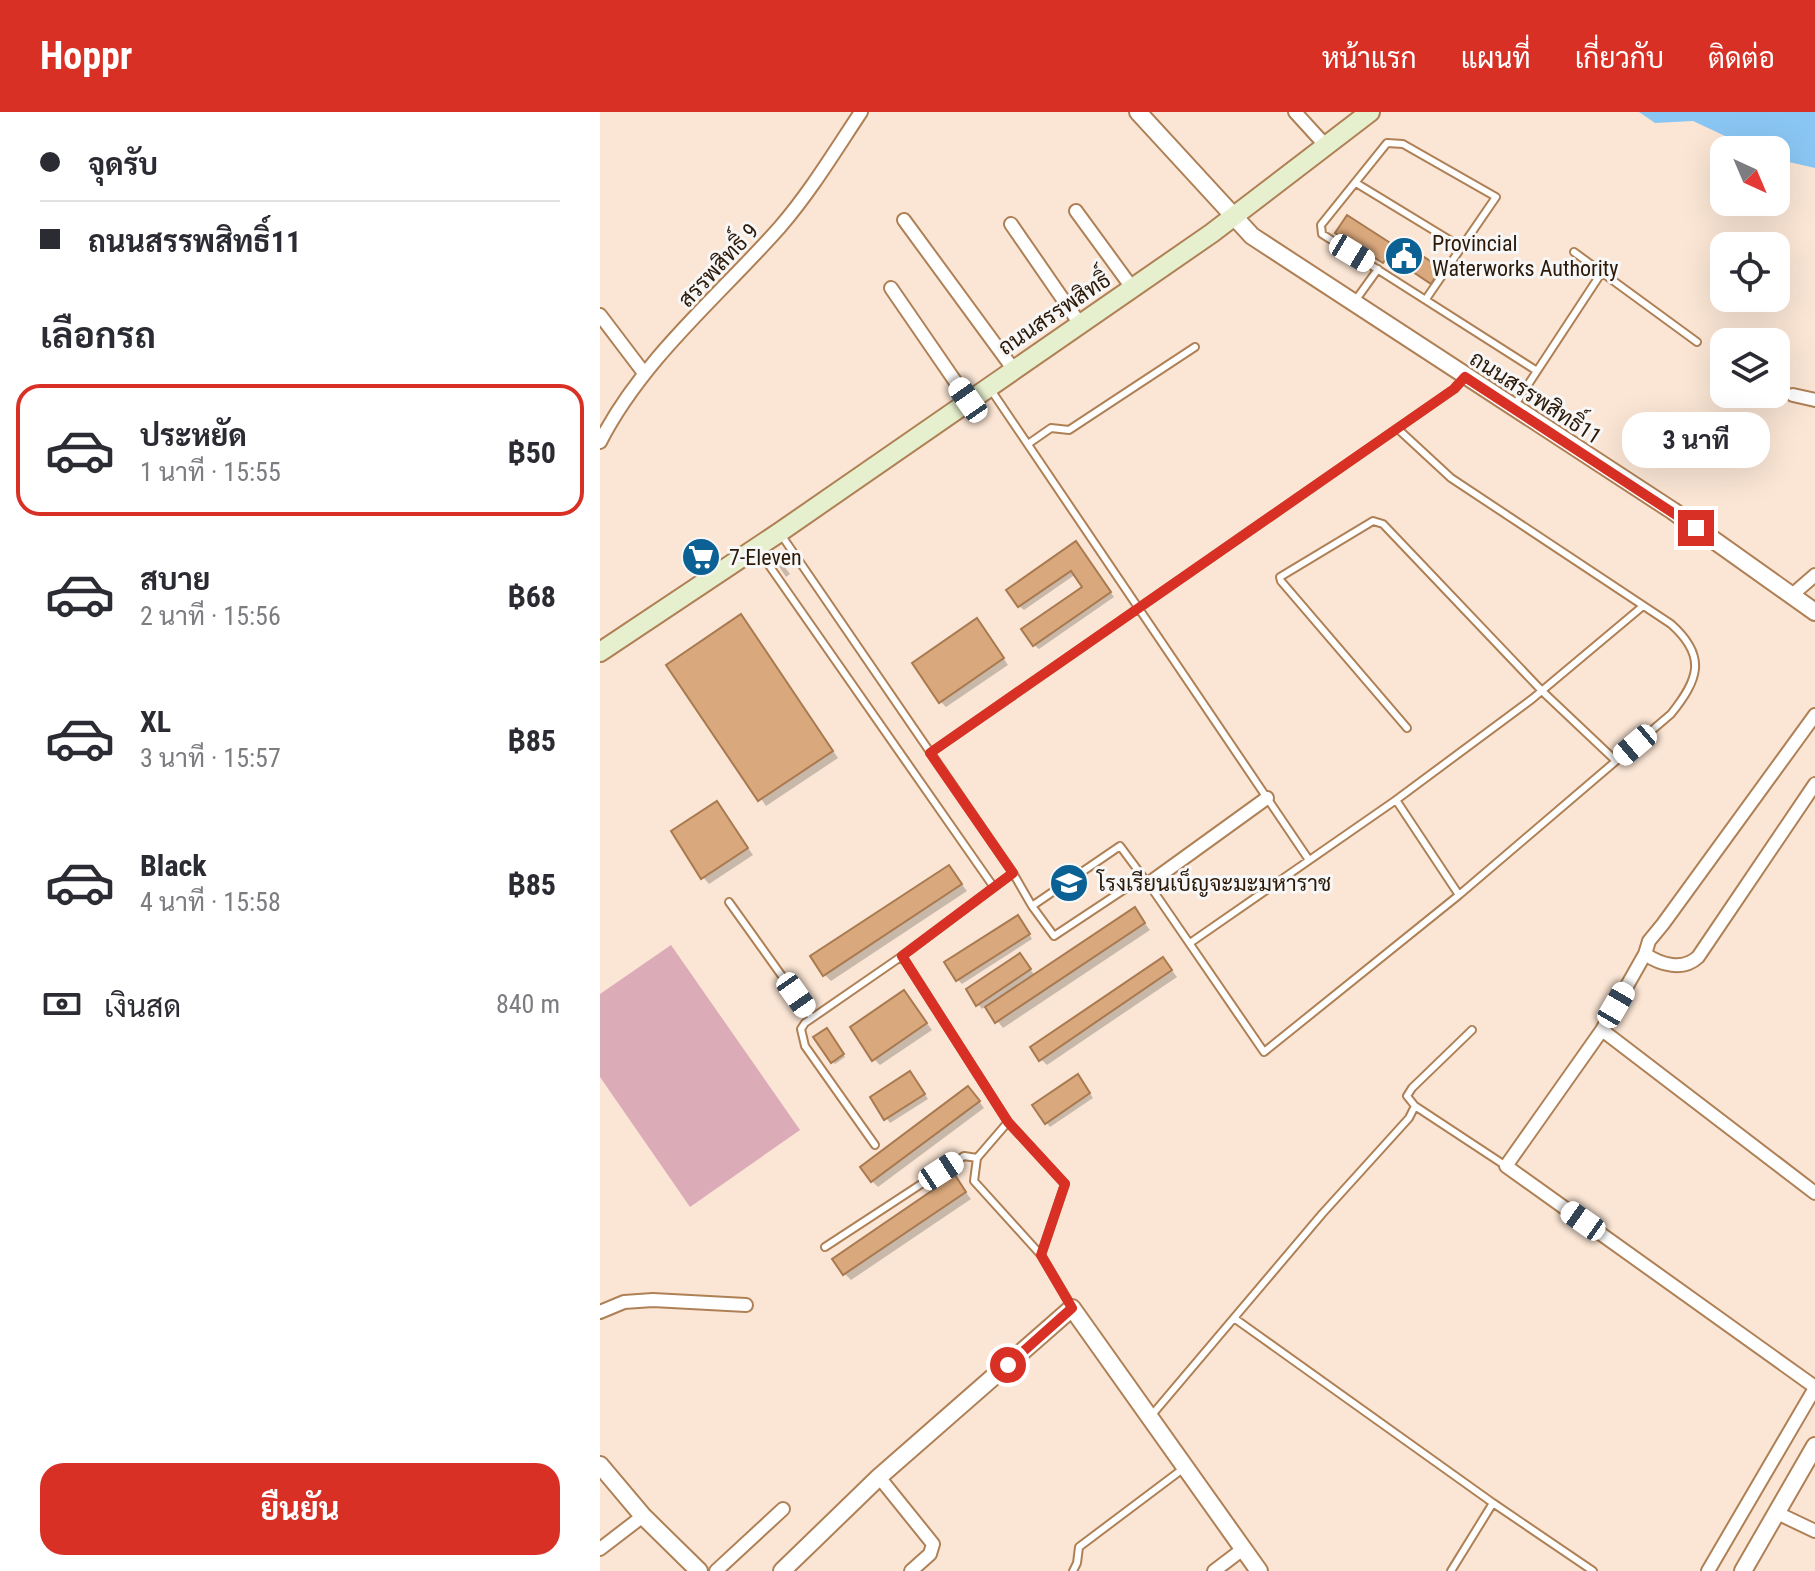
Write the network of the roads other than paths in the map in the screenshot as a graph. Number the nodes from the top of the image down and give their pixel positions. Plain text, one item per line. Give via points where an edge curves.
1 (861, 112) edge
2 (1138, 112) edge
3 (1295, 112) edge
4 (1370, 112) edge
5 (1326, 146) junction
6 (1356, 183) junction
7 (1076, 211) dead end
8 (1234, 218) junction
9 (904, 220) dead end
10 (1011, 224) dead end
11 (1461, 247) junction
12 (1574, 252) dead end
13 (1378, 269) junction
14 (1602, 272) junction
15 (891, 288) dead end
16 (1133, 289) junction
17 (1426, 299) junction
18 (1353, 304) junction
19 (600, 315) edge
20 (1080, 324) junction
21 (1697, 342) dead end
22 (1195, 347) dead end
23 (1014, 370) junction
24 (1537, 371) junction
25 (644, 373) junction
26 (1465, 377) junction
27 (989, 387) junction
28 (1793, 395) dead end
29 (968, 400) junction
30 (1815, 400) edge
31 (1513, 408) junction
32 (1398, 429) junction
33 (600, 442) edge
34 (1028, 444) junction
35 (780, 532) junction
36 (757, 547) junction
37 (1815, 575) edge
38 (1792, 595) junction
39 (1643, 606) junction
40 (1139, 607) junction
41 (1815, 612) edge
42 (600, 652) edge
43 (1542, 691) junction
44 (1815, 715) edge
45 (1407, 728) dead end
46 (930, 753) junction
47 (1616, 761) junction
48 (1815, 784) edge
49 (1267, 798) junction
50 (1396, 800) junction
51 (1309, 860) junction
52 (1013, 873) junction
53 (1146, 880) junction
54 (993, 886) junction
55 (1459, 895) junction
56 (729, 902) dead end
57 (1032, 906) junction
58 (1190, 943) junction
59 (1645, 954) junction
60 (902, 956) junction
61 (812, 1018) junction
62 (1472, 1030) dead end
63 (1602, 1030) junction
64 (1415, 1106) junction
65 (1008, 1122) junction
66 (875, 1145) dead end
67 (977, 1158) junction
68 (1506, 1166) junction
69 (1815, 1193) edge
70 (825, 1247) dead end
71 (1041, 1255) junction
72 (746, 1305) dead end
73 (1072, 1308) junction
74 (600, 1312) edge
75 (1234, 1318) junction
76 (1815, 1387) edge
77 (1149, 1418) junction
78 (1815, 1446) edge
79 (600, 1465) edge
80 (1184, 1468) junction
81 (879, 1477) junction
82 (1493, 1503) junction
83 (783, 1509) dead end
84 (1777, 1513) junction
85 (643, 1516) junction
86 (1815, 1531) edge
87 (600, 1549) edge
88 (1243, 1549) junction
89 (699, 1571) edge
90 (716, 1571) edge
91 (782, 1571) edge
92 (911, 1571) edge
93 (1073, 1571) edge
94 (1214, 1571) edge
95 (1259, 1571) edge
96 (1451, 1571) edge
97 (1593, 1571) edge
98 (1708, 1571) edge
99 (1743, 1571) edge

1 - 25 street, สรรพสิทธิ์ 9 via 810,191
2 - 8 street, ถนนสรรพสิทธิ์11
3 - 5 street
4 - 5 main road, ถนนสรรพสิทธิ์
5 - 8 main road, ถนนสรรพสิทธิ์
6 - 11 lane
6 - 11 lane via 1387,143 1396,142 1496,197
6 - 13 lane via 1321,230
7 - 16 street
8 - 16 main road, ถนนสรรพสิทธิ์
8 - 18 street, ถนนสรรพสิทธิ์11 via 1252,236
9 - 23 street
10 - 20 street
11 - 17 lane
12 - 14 lane
13 - 17 lane
13 - 18 lane
14 - 21 lane
14 - 24 lane
15 - 29 street
16 - 20 main road, ถนนสรรพสิทธิ์
17 - 24 lane
18 - 26 street, ถนนสรรพสิทธิ์11
19 - 25 street
20 - 23 main road, ถนนสรรพสิทธิ์
22 - 34 lane via 1069,430 1051,428
23 - 27 main road, ถนนสรรพสิทธิ์
24 - 31 lane
25 - 33 street, สรรพสิทธิ์ 9
26 - 31 street, ถนนสรรพสิทธิ์11
26 - 32 lane
27 - 29 main road, ถนนสรรพสิทธิ์
27 - 34 lane
28 - 30 street
29 - 35 main road, ถนนสรรพสิทธิ์
31 - 38 street, ถนนสรรพสิทธิ์11
32 - 39 lane via 1451,478
32 - 40 lane
34 - 40 lane
35 - 36 main road, ถนนสรรพสิทธิ์
35 - 46 lane
36 - 42 main road, ถนนสรรพสิทธิ์
36 - 54 lane
37 - 38 street
38 - 41 street, ถนนสรรพสิทธิ์11
39 - 43 lane
39 - 47 lane via 1687,639 1695,673 1671,714
40 - 46 lane
40 - 49 lane
43 - 45 lane via 1383,524 1373,521 1280,577
43 - 47 lane
43 - 50 lane
44 - 59 street via 1649,941
46 - 52 lane
47 - 55 lane
48 - 59 street via 1698,957 1679,966
49 - 51 lane
49 - 53 street
50 - 51 lane
50 - 55 lane
51 - 58 lane
52 - 54 lane
52 - 57 lane
53 - 57 lane via 1054,936
53 - 57 lane via 1120,846
53 - 58 lane
54 - 60 lane
55 - 58 lane via 1264,1052
56 - 61 lane
59 - 63 street
60 - 61 lane
60 - 65 lane
61 - 66 lane via 801,1029 805,1046
62 - 64 lane via 1412,1088 1407,1096
63 - 68 street
63 - 69 street
64 - 68 lane
64 - 75 lane
65 - 67 lane
65 - 71 lane via 1065,1184
67 - 70 lane via 964,1156
67 - 71 lane via 974,1181
68 - 76 street
71 - 73 lane
72 - 74 street via 653,1300 624,1302
73 - 77 street
73 - 81 street
75 - 77 lane
75 - 82 lane
76 - 98 street
77 - 80 street
78 - 84 street
79 - 85 street
80 - 88 street
80 - 93 lane via 1079,1547
81 - 91 street
81 - 92 street via 933,1544
82 - 96 lane
82 - 97 lane
83 - 90 street
84 - 86 street
84 - 99 street
85 - 87 street
85 - 89 street
88 - 94 street
88 - 95 street

